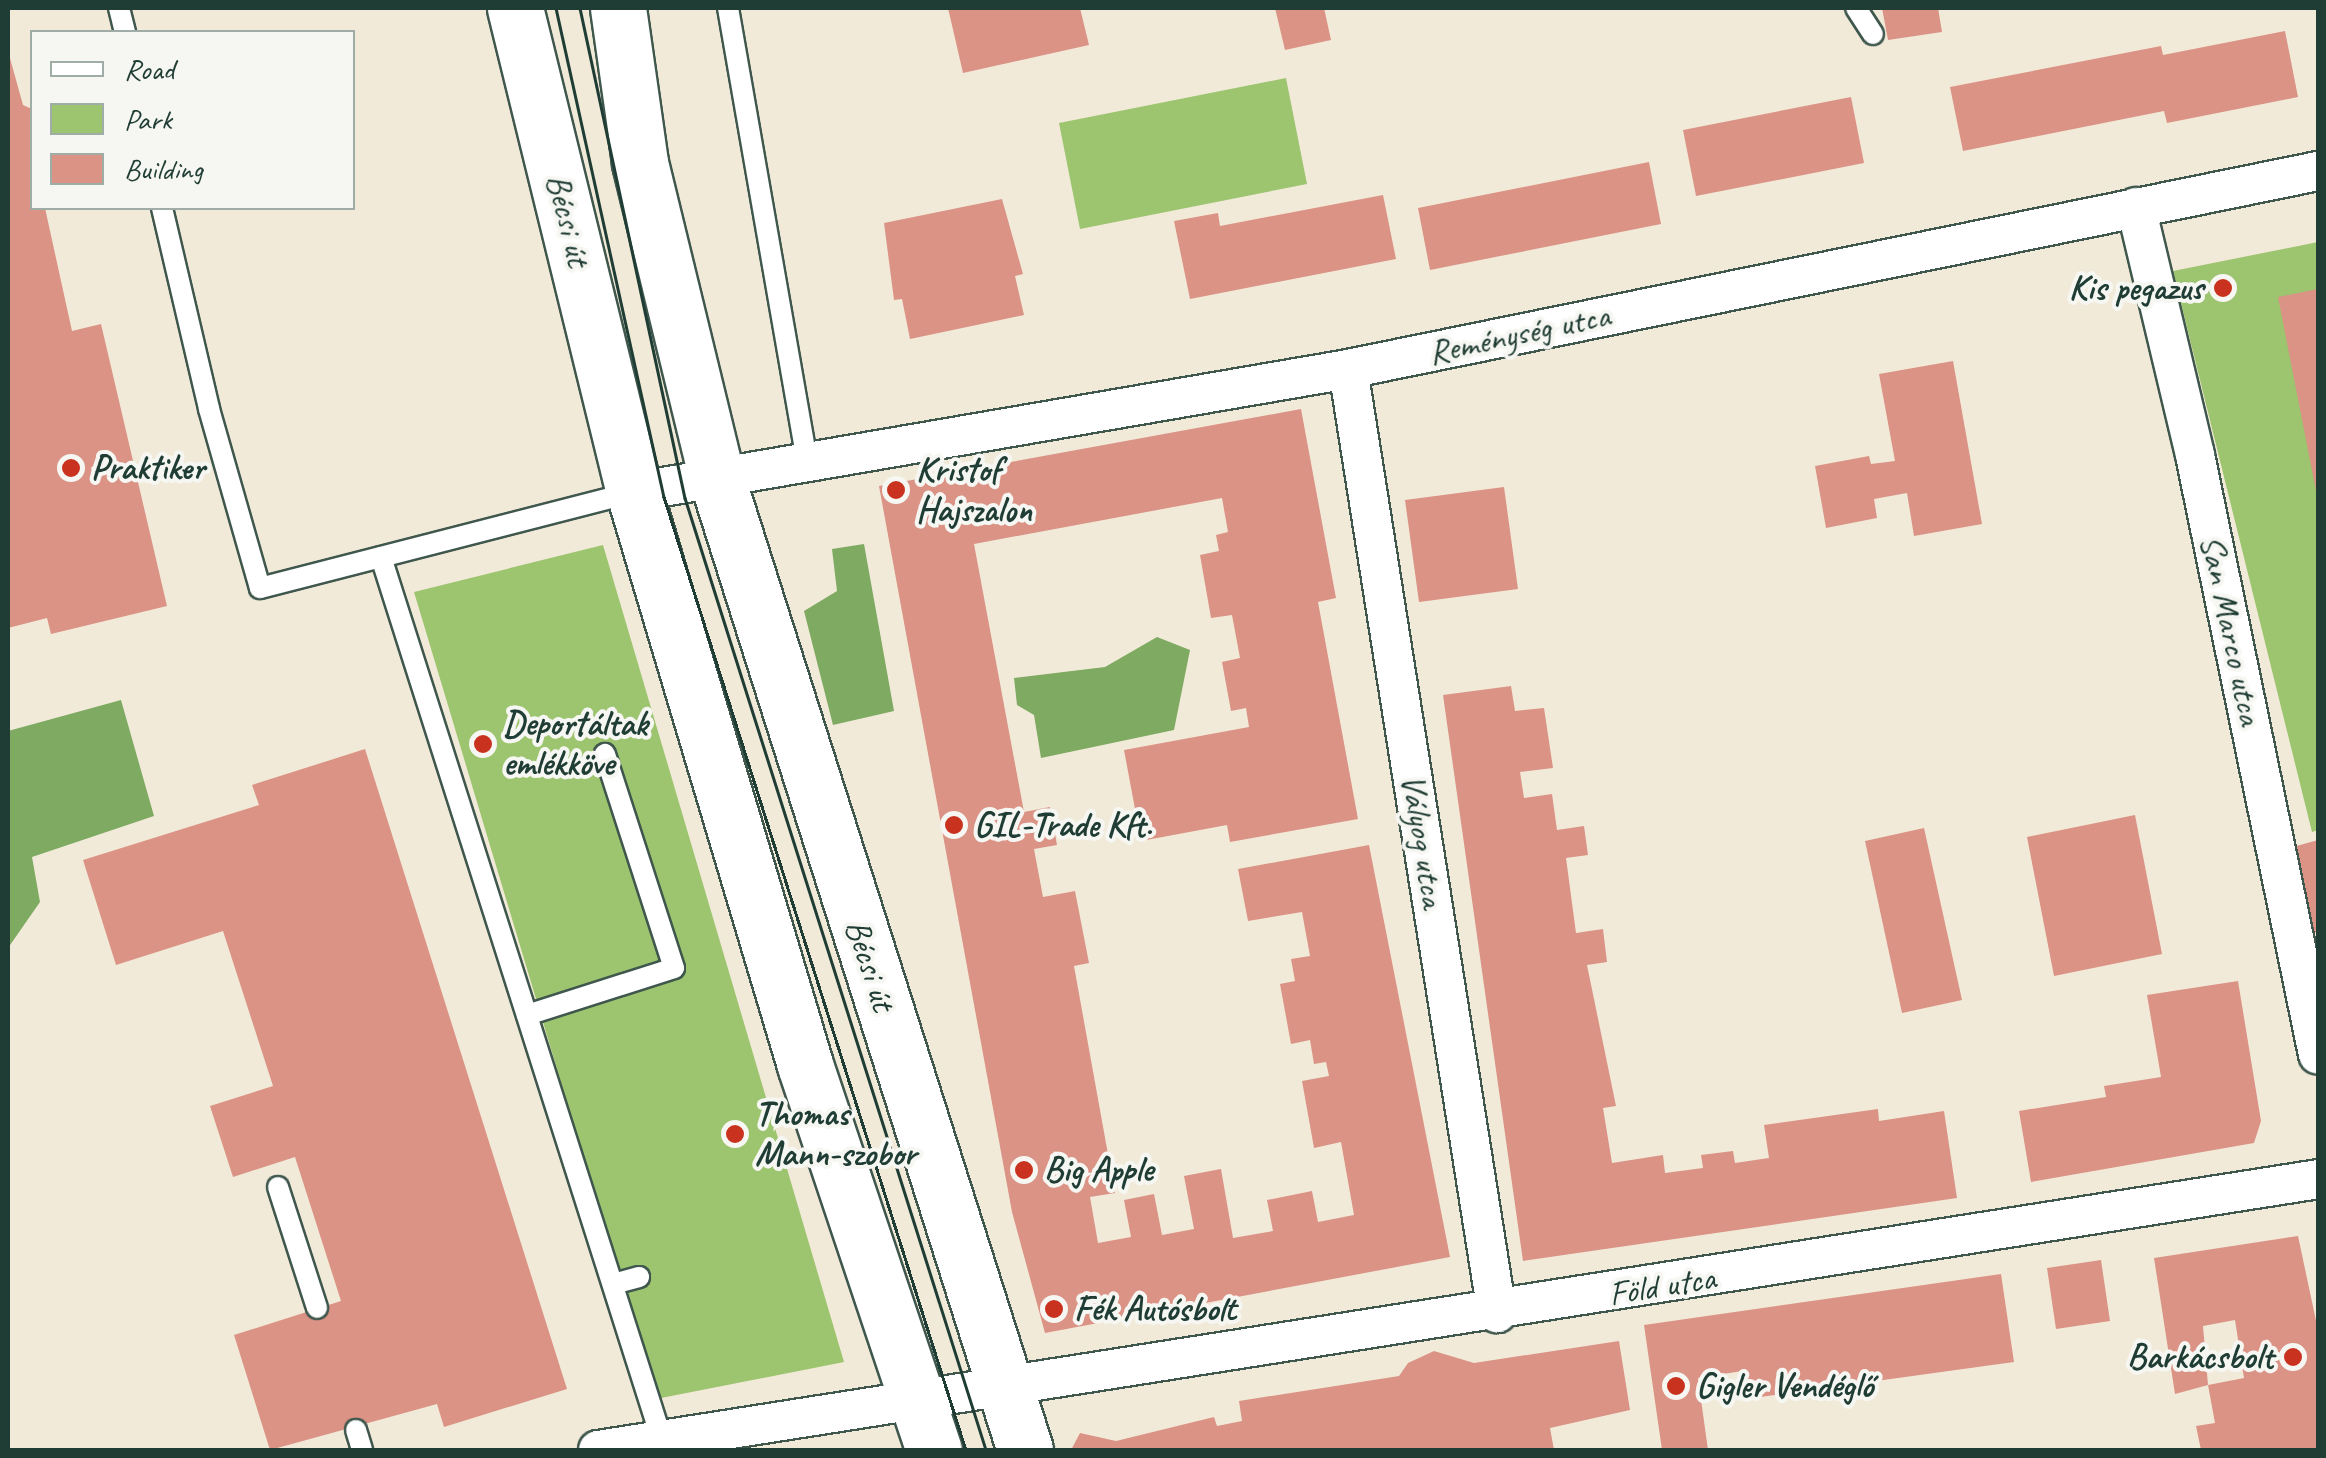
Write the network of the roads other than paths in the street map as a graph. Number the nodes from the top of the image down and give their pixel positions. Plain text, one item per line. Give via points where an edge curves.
1 (515, 8) edge
2 (618, 8) edge
3 (728, 8) edge
4 (1856, 8) edge
5 (1873, 34) dead end
6 (2318, 171) edge
7 (2136, 206) junction
8 (162, 210) edge
9 (1348, 369) junction
10 (808, 465) junction
11 (717, 479) junction
12 (634, 492) junction
13 (381, 557) junction
14 (605, 754) dead end
15 (526, 1015) junction
16 (2318, 1056) edge
17 (2318, 1179) edge
18 (278, 1187) dead end
19 (639, 1277) dead end
20 (612, 1284) junction
21 (317, 1308) dead end
22 (1497, 1314) junction
23 (1004, 1383) junction
24 (916, 1398) junction
25 (662, 1440) junction
26 (598, 1450) edge
27 (934, 1450) edge
28 (1025, 1450) edge

1 - 12 main road, Bécsi út
2 - 11 main road, Bécsi út via 640,164
3 - 10 lane
4 - 5 lane
6 - 7 street, Reménység utca
7 - 9 street, Reménység utca
7 - 16 street, San Marco utca via 2196,455
8 - 13 lane via 208,409 260,588
9 - 10 street, Reménység utca
9 - 22 street, Vályog utca
10 - 11 street, Reménység utca
11 - 12 street
11 - 23 main road, Bécsi út
12 - 13 lane
12 - 24 main road, Bécsi út via 805,1065
13 - 15 lane
14 - 15 lane via 674,968
15 - 20 lane
17 - 22 street, Föld utca
18 - 21 lane
19 - 20 lane
20 - 25 lane
22 - 23 street, Föld utca
23 - 24 street, Föld utca
23 - 28 main road, Bécsi út
24 - 25 street, Föld utca
24 - 27 main road, Bécsi út
25 - 26 street, Föld utca

